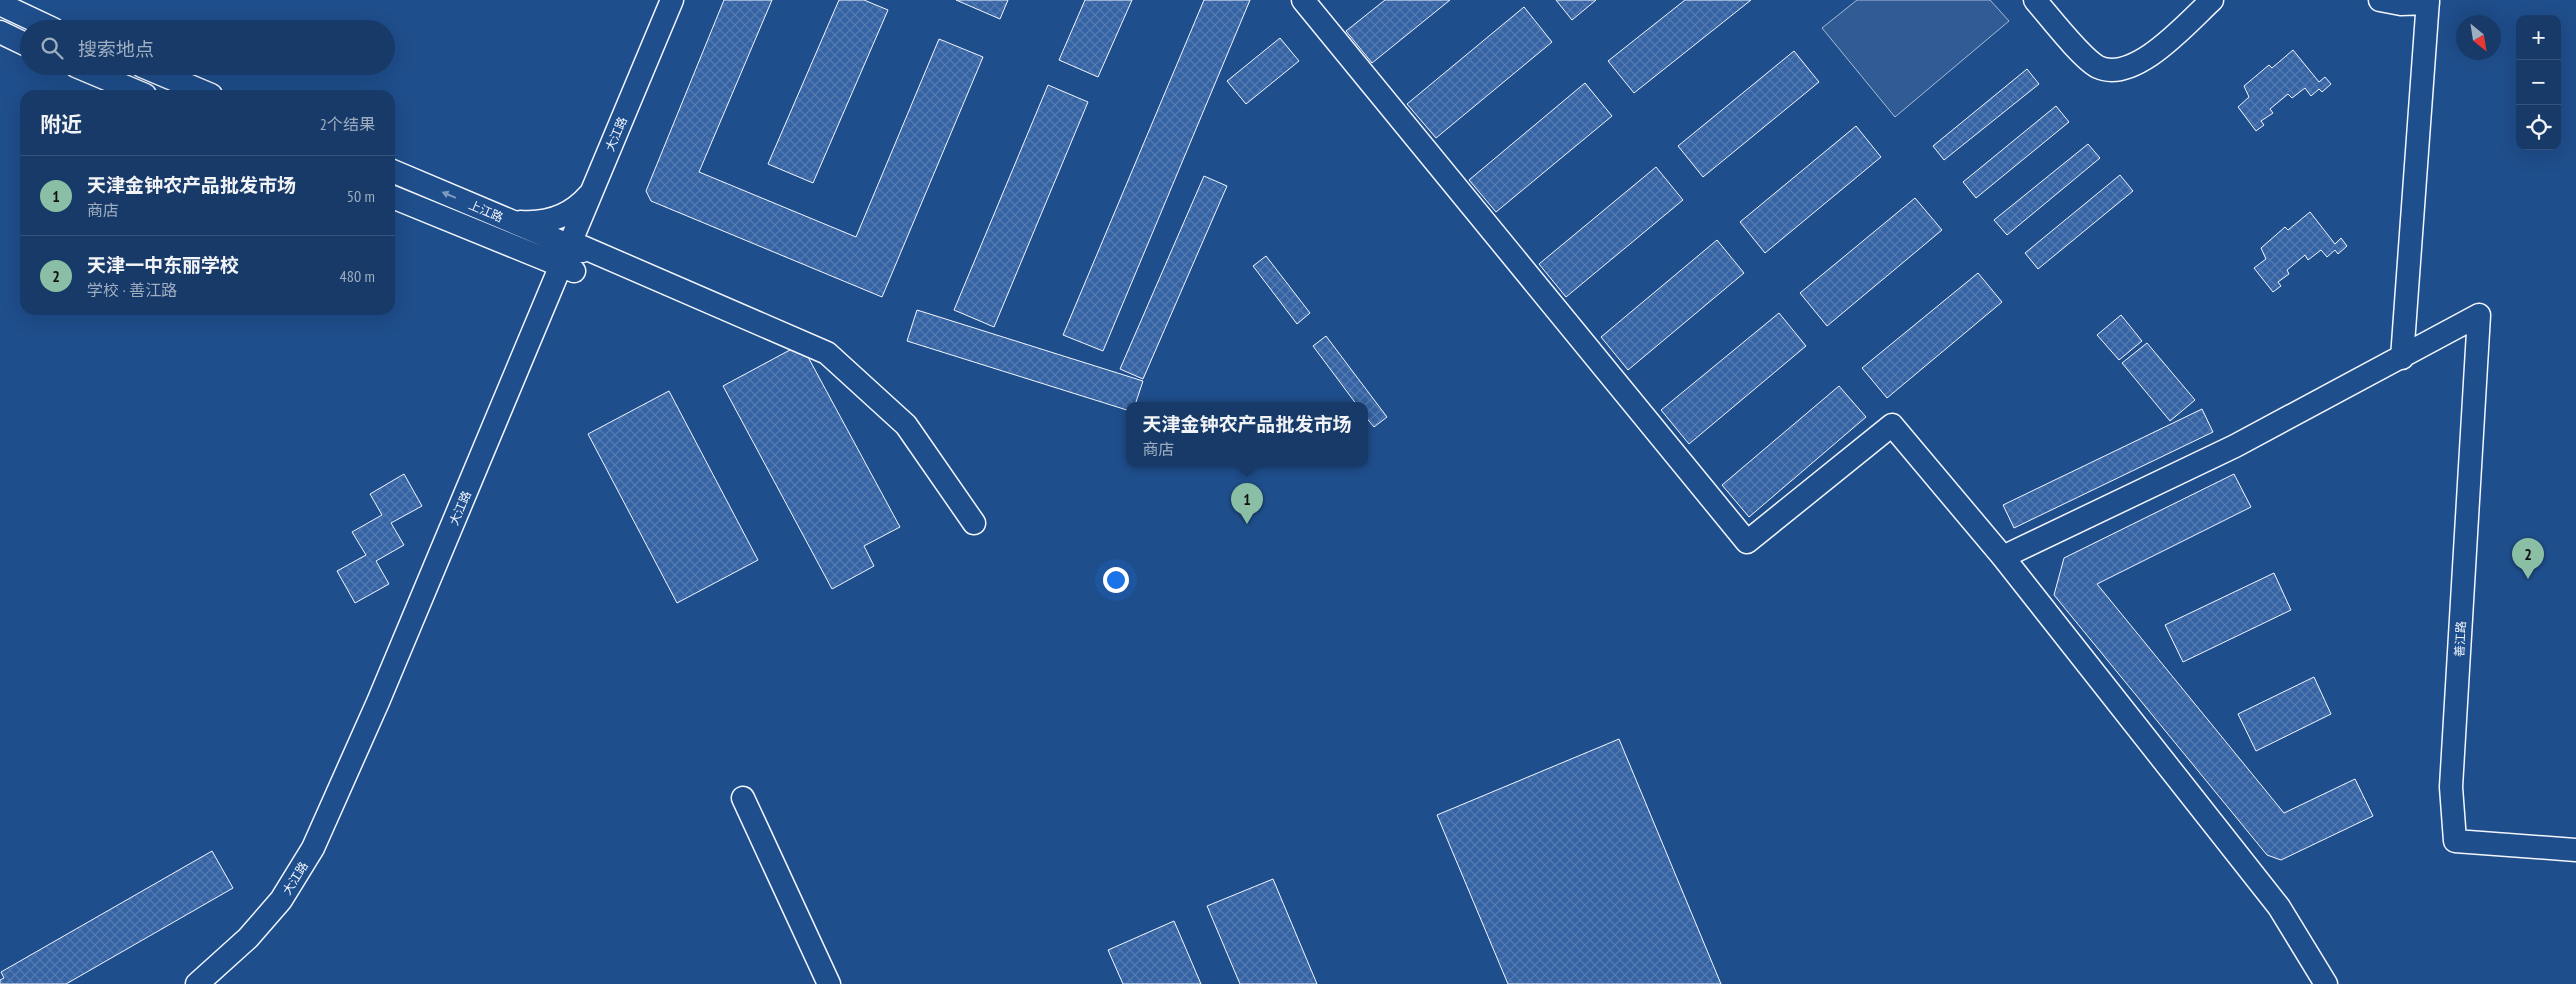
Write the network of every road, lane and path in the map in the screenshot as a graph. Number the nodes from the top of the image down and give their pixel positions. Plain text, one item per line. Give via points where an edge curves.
1 (672, 0) edge
2 (686, 0) edge
3 (1303, 0) edge
4 (2212, 0) edge
5 (2380, 0) edge
6 (2037, 1) edge
7 (2428, 1) edge
8 (0, 4) edge
9 (35, 20) edge
10 (0, 32) edge
11 (20, 42) edge
12 (97, 75) edge
13 (163, 75) edge
14 (133, 90) edge
15 (199, 90) edge
16 (395, 172) edge
17 (598, 195) junction
18 (395, 198) edge
19 (510, 221) junction
20 (571, 249) junction
21 (2402, 358) junction
22 (974, 523) dead end
23 (2003, 557) junction
24 (743, 798) dead end
25 (2576, 850) edge
26 (197, 984) edge
27 (214, 984) edge
28 (829, 984) edge
29 (2326, 984) edge

1 - 17 street, 大江路
2 - 17 street, 大江路
3 - 23 street via 1747,542 1892,425
4 - 6 street via 2155,53 2114,70 2098,66 2082,52
5 - 7 street via 2401,4
7 - 21 street
8 - 9 street
10 - 11 street
12 - 14 street
13 - 15 street
19 -> 16 street, 上江路
17 - 19 street via 562,216 535,222
17 - 20 street
18 - 20 street, 上江路 via 503,243
19 - 20 street, 上江路
20 - 22 street, 上江路 via 827,353 906,425
20 - 26 street, 大江路 via 313,848 281,900 248,938
20 - 27 street, 大江路 via 315,862 299,890 254,945
21 - 23 street via 2235,446
21 - 25 street, 善江路 via 2479,315 2451,787 2455,841
23 - 29 street via 2279,907
24 - 28 street

